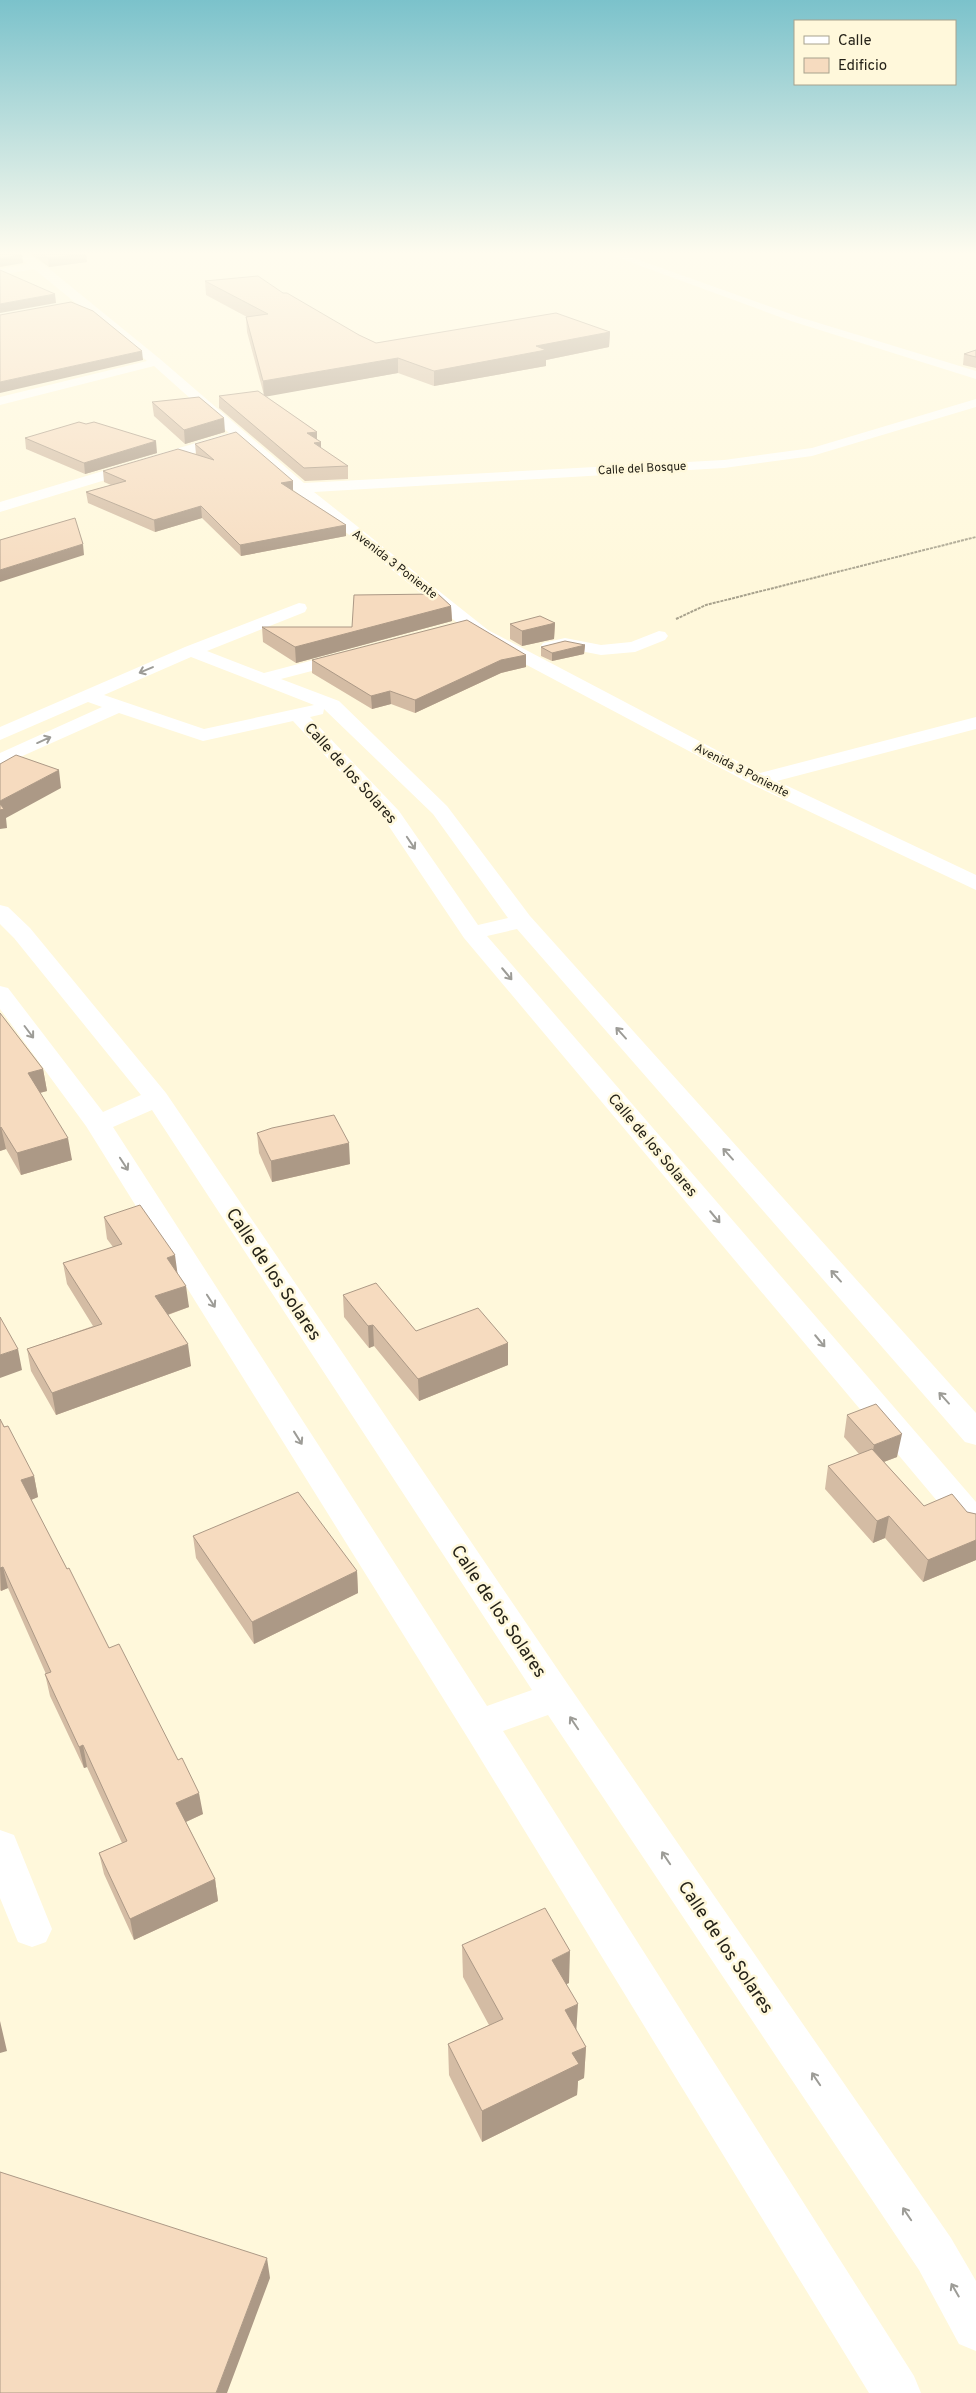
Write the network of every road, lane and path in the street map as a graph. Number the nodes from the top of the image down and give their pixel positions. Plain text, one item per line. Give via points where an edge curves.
1 (141, 366) edge
2 (160, 366) edge
3 (946, 366) edge
4 (976, 375) edge
5 (0, 401) edge
6 (976, 403) edge
7 (238, 436) junction
8 (300, 488) junction
9 (0, 507) edge
10 (976, 536) edge
11 (299, 608) dead end
12 (659, 636) joint
13 (191, 651) junction
14 (518, 654) junction
15 (367, 657) edge
16 (272, 682) junction
17 (88, 696) junction
18 (332, 705) junction
19 (117, 707) junction
20 (298, 715) junction
21 (976, 724) edge
22 (0, 734) edge
23 (0, 760) edge
24 (758, 780) junction
25 (976, 884) edge
26 (0, 912) edge
27 (522, 921) junction
28 (472, 933) junction
29 (0, 993) edge
30 (157, 1098) junction
31 (98, 1124) junction
32 (976, 1434) edge
33 (971, 1510) edge
34 (556, 1697) junction
35 (479, 1724) junction
36 (0, 1847) edge
37 (32, 1929) dead end
38 (976, 2327) edge
39 (897, 2393) edge

1 - 5 street
2 - 7 street, Avenida 3 Poniente
3 - 4 street
6 - 8 street, Calle del Bosque via 820,449 724,464
7 - 8 street, Avenida 3 Poniente
7 - 9 street
8 - 14 street, Avenida 3 Poniente via 467,631
10 - 12 path via 706,605 678,617
11 - 13 street
12 - 14 street via 635,647 601,650 565,643
13 - 16 street, Calle de los Solares
13 -> 17 street
14 - 24 street, Avenida 3 Poniente
15 - 16 street
16 - 18 street, Calle de los Solares
17 - 19 street, Calle de los Solares
17 - 22 street
18 - 20 street, Calle de los Solares
18 - 27 street, Calle de los Solares via 440,810
19 - 20 street, Calle de los Solares via 203,735
23 -> 19 street
20 -> 28 street, Calle de los Solares via 392,815
21 - 24 street
24 - 25 street, Avenida 3 Poniente
26 - 30 street, Calle de los Solares via 22,933
27 - 28 street
32 -> 27 street, Calle de los Solares
28 -> 33 street, Calle de los Solares
29 -> 31 street
30 - 31 street
30 - 34 street, Calle de los Solares
31 -> 35 street
34 - 35 street
38 -> 34 street, Calle de los Solares via 935,2254
35 - 39 street
36 - 37 street

